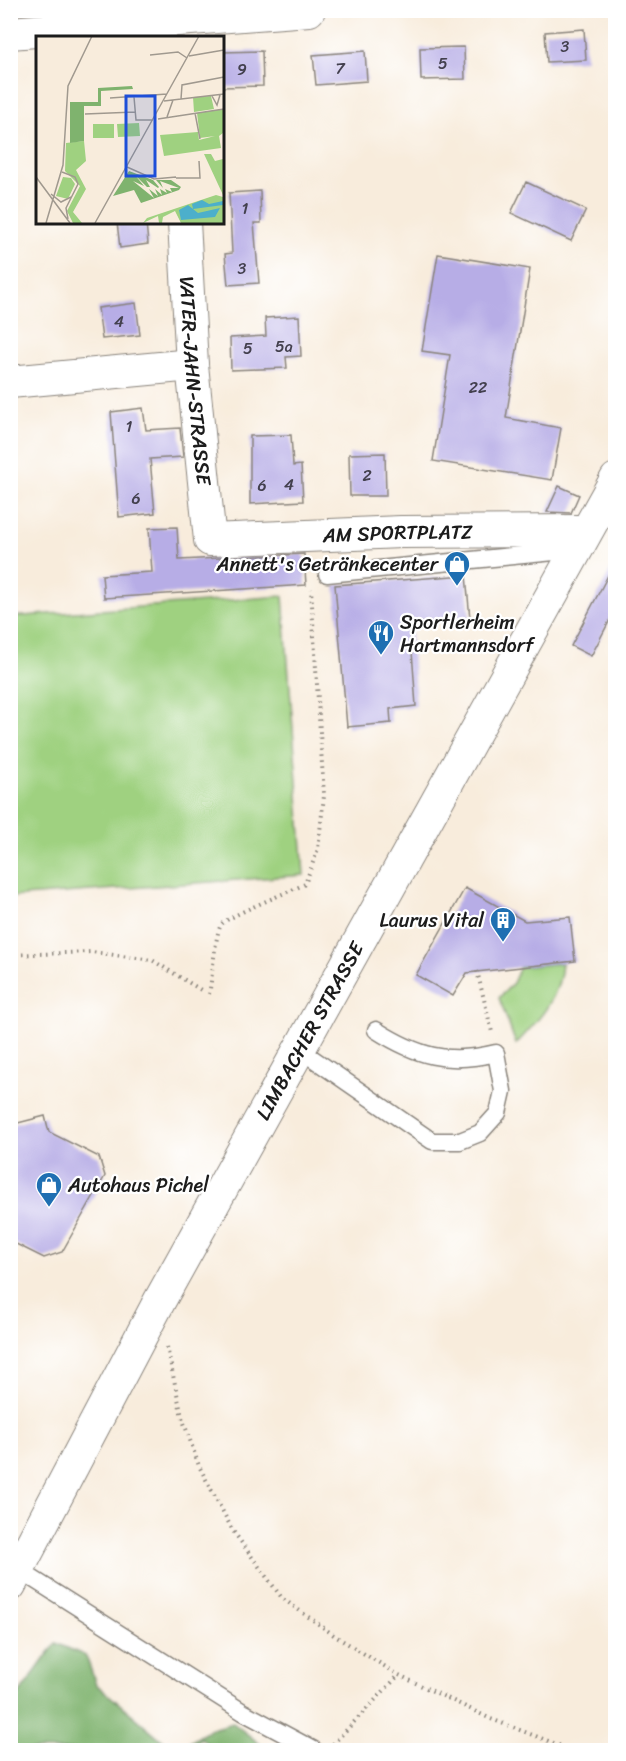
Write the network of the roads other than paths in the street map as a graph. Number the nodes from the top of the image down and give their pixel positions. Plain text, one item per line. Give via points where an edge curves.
1 (309, 10) edge
2 (174, 29) edge
3 (10, 33) edge
4 (184, 224) edge
5 (192, 365) junction
6 (10, 382) edge
7 (615, 479) edge
8 (210, 540) joint
9 (580, 541) junction
10 (327, 574) road end
11 (376, 1030) dead end
12 (299, 1049) junction
13 (15, 1578) edge
14 (314, 1750) edge

1 - 2 street
2 - 3 street
4 - 5 street, VATER-JAHN-STRASSE
5 - 6 street
5 - 8 street, VATER-JAHN-STRASSE
7 - 9 street, LIMBACHER STRASSE
8 - 9 street, AM SPORTPLATZ via 401,532
9 - 10 lane
9 - 12 street, LIMBACHER STRASSE
11 - 12 lane via 401,1046 436,1058 472,1059 496,1053 503,1091 498,1113 480,1133 460,1141 432,1141
12 - 13 street, LIMBACHER STRASSE via 143,1333
13 - 14 lane

